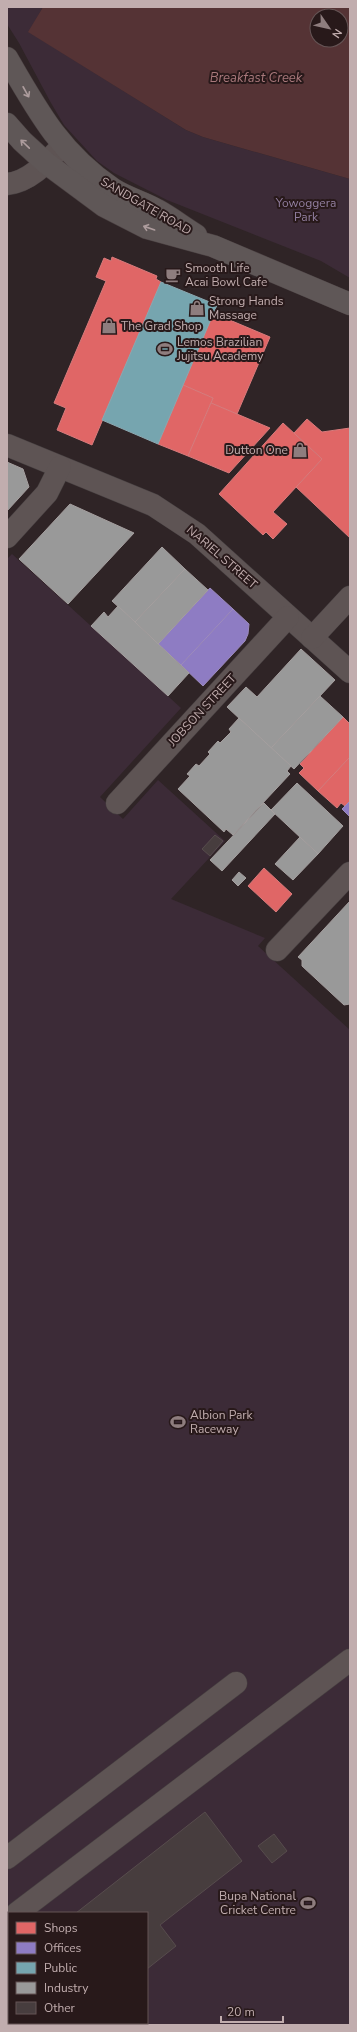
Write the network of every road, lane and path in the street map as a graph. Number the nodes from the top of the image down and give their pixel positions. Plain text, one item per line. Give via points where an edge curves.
1 (7, 58) edge
2 (7, 124) edge
3 (63, 145) junction
4 (46, 163) junction
5 (7, 184) edge
6 (213, 246) junction
7 (350, 304) edge
8 (7, 445) edge
9 (60, 467) junction
10 (7, 537) edge
11 (350, 597) edge
12 (288, 617) junction
13 (312, 638) junction
14 (350, 672) edge
15 (116, 803) dead end
16 (350, 873) edge
17 (277, 950) dead end
18 (350, 1660) edge
19 (236, 1683) dead end
20 (7, 1858) edge
21 (18, 1912) edge

1 -> 3 main road, SANDGATE ROAD via 45,123
4 -> 2 main road, SANDGATE ROAD
3 - 4 street
3 - 6 main road, SANDGATE ROAD via 96,177 115,190 157,210
4 - 5 street via 24,179
6 -> 4 main road, SANDGATE ROAD via 147,228 128,219 79,190
6 - 7 main road, SANDGATE ROAD
8 - 9 street, NARIEL STREET
9 - 10 street via 47,493
9 - 12 street, NARIEL STREET via 153,504 198,534
11 - 13 street
12 - 13 street, NARIEL STREET
12 - 15 street, JOBSON STREET
13 - 14 street, NARIEL STREET
16 - 17 street
18 - 21 street
19 - 20 street

